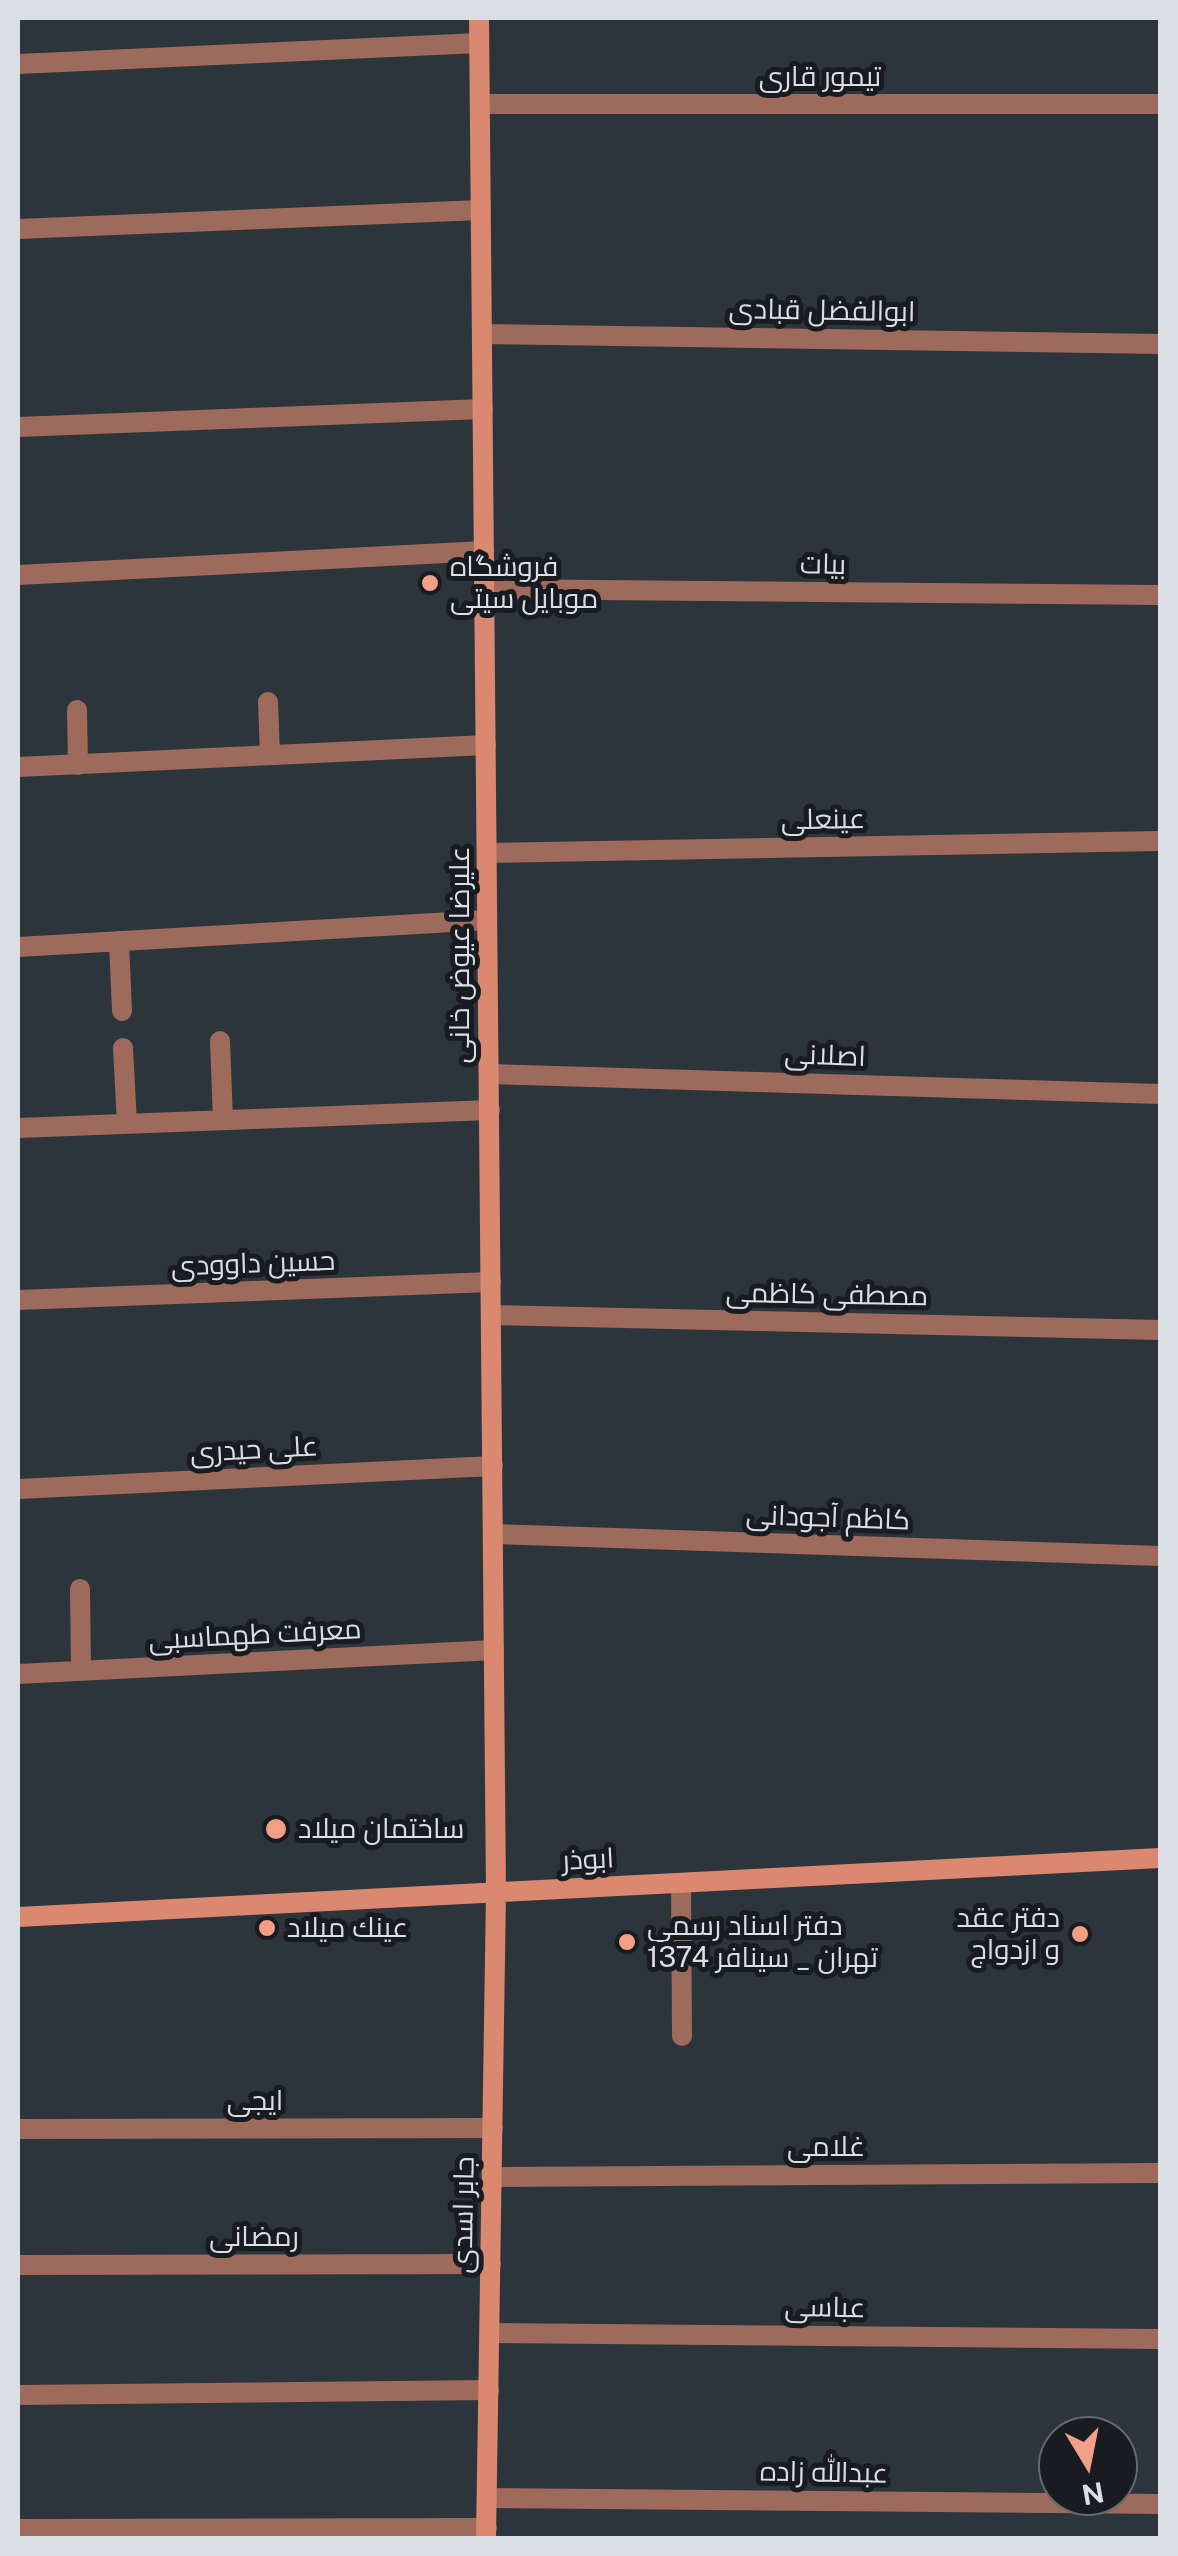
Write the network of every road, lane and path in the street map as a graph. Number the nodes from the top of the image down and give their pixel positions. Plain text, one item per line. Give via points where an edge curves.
1 (479, 18) edge
2 (479, 43) junction
3 (18, 64) edge
4 (480, 104) junction
5 (1160, 104) edge
6 (481, 210) junction
7 (18, 229) edge
8 (482, 334) junction
9 (1160, 344) edge
10 (483, 409) junction
11 (18, 428) edge
12 (484, 551) junction
13 (18, 575) edge
14 (484, 589) junction
15 (1160, 595) edge
16 (268, 702) dead end
17 (77, 710) dead end
18 (486, 746) junction
19 (270, 755) junction
20 (78, 765) junction
21 (18, 767) edge
22 (1160, 841) edge
23 (487, 854) junction
24 (488, 920) junction
25 (119, 941) junction
26 (18, 947) edge
27 (122, 1011) dead end
28 (220, 1041) dead end
29 (122, 1048) dead end
30 (489, 1074) junction
31 (1160, 1094) edge
32 (490, 1110) junction
33 (223, 1120) junction
34 (127, 1124) junction
35 (18, 1128) edge
36 (491, 1282) junction
37 (18, 1300) edge
38 (492, 1314) junction
39 (1160, 1330) edge
40 (493, 1466) junction
41 (18, 1489) edge
42 (493, 1534) junction
43 (1160, 1556) edge
44 (80, 1589) dead end
45 (494, 1650) junction
46 (81, 1670) junction
47 (18, 1674) edge
48 (1160, 1858) edge
49 (681, 1883) junction
50 (496, 1892) junction
51 (18, 1918) edge
52 (682, 2036) dead end
53 (493, 2128) junction
54 (18, 2129) edge
55 (1160, 2172) edge
56 (492, 2177) junction
57 (491, 2264) junction
58 (18, 2265) edge
59 (490, 2333) junction
60 (1160, 2339) edge
61 (489, 2390) junction
62 (18, 2395) edge
63 (487, 2498) junction
64 (1160, 2504) edge
65 (18, 2528) edge
66 (487, 2534) edge

1 - 2 street, علیرضا عیوض خانی
2 - 3 street
2 - 4 street, علیرضا عیوض خانی
4 - 5 street, تیمور قاری
4 - 6 street, علیرضا عیوض خانی
6 - 7 street
6 - 8 street, علیرضا عیوض خانی
8 - 9 street, ابوالفضل قبادی
8 - 10 street, علیرضا عیوض خانی
10 - 11 street
10 - 12 street, علیرضا عیوض خانی
12 - 13 street
12 - 14 street, علیرضا عیوض خانی
14 - 15 street, بیات
14 - 18 street, علیرضا عیوض خانی
16 - 19 street
17 - 20 street
18 - 19 street
18 - 23 street, علیرضا عیوض خانی
19 - 20 street
20 - 21 street
22 - 23 street, عینعلی
23 - 24 street, علیرضا عیوض خانی
24 - 25 street
24 - 30 street, علیرضا عیوض خانی
25 - 26 street
25 - 27 street
28 - 33 street
29 - 34 street
30 - 31 street, اصلانی
30 - 32 street, علیرضا عیوض خانی
32 - 33 street
32 - 36 street, علیرضا عیوض خانی
33 - 34 street
34 - 35 street
36 - 37 street, حسین داوودی
36 - 38 street, علیرضا عیوض خانی
38 - 39 street, مصطفی کاظمی
38 - 40 street, علیرضا عیوض خانی
40 - 41 street, علی حیدری
40 - 42 street, علیرضا عیوض خانی
42 - 43 street, کاظم آجودانی
42 - 45 street, علیرضا عیوض خانی
44 - 46 street
45 - 46 street, معرفت طهماسبی
45 - 50 street, علیرضا عیوض خانی
46 - 47 street, معرفت طهماسبی
48 - 49 street, ابوذر
49 - 50 street, ابوذر
49 - 52 street
50 - 51 street, ابوذر
50 - 53 street, جابر اسدی
53 - 54 street, ایجی
53 - 56 street, جابر اسدی
55 - 56 street, غلامی
56 - 57 street, جابر اسدی
57 - 58 street, رمضانی
57 - 59 street, جابر اسدی
59 - 60 street, عباسی
59 - 61 street, جابر اسدی
61 - 62 street
61 - 63 street, جابر اسدی
63 - 64 street, عبدالله زاده
63 - 66 street, جابر اسدی
65 - 66 street

